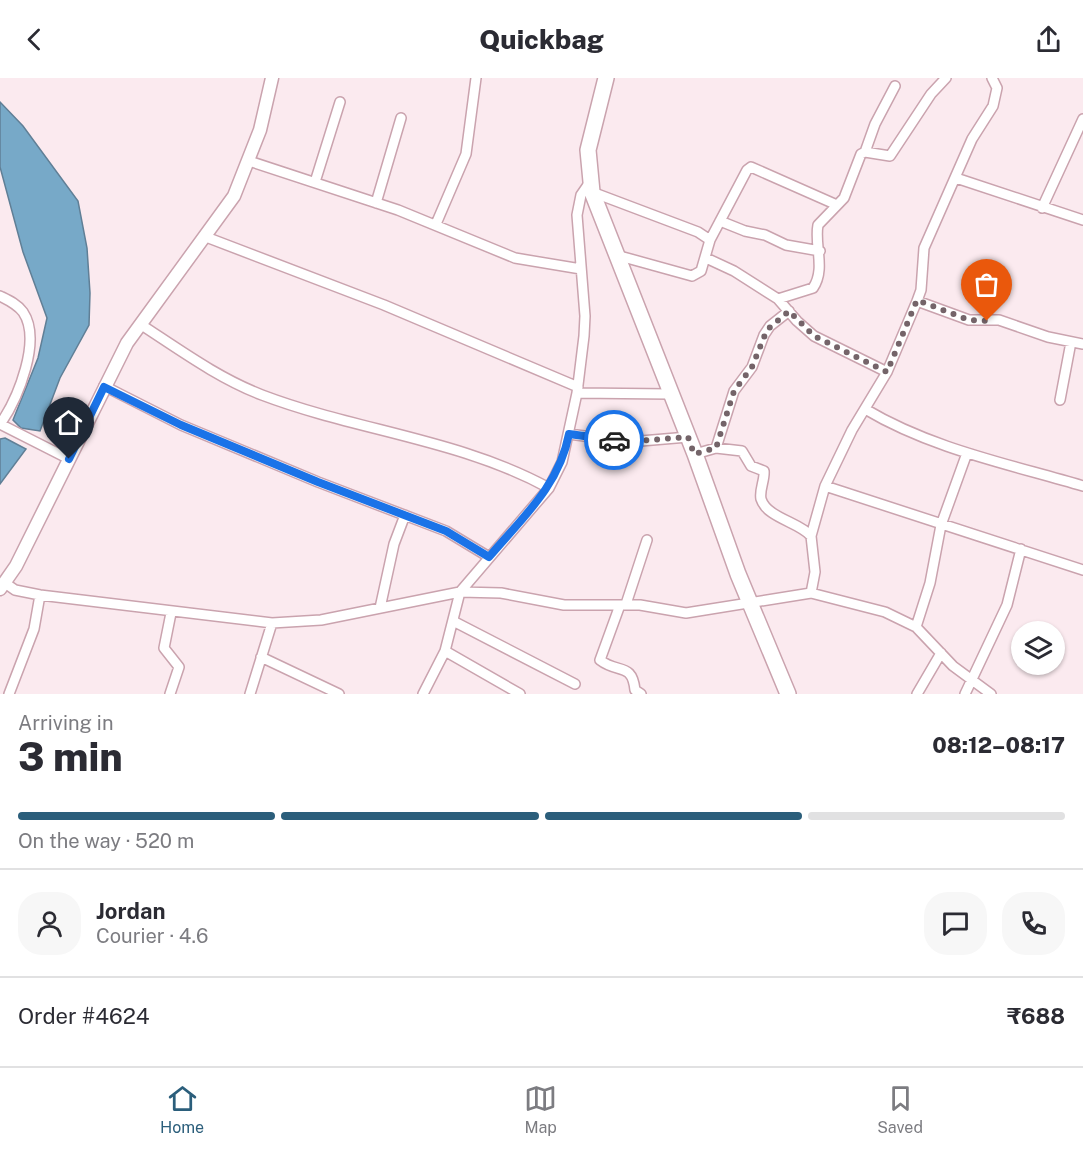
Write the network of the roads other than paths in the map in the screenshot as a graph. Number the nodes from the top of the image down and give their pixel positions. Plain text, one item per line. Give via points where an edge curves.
1 (272, 78) edge
2 (477, 78) edge
3 (606, 78) edge
4 (946, 78) edge
5 (992, 78) edge
6 (895, 86) dead end
7 (340, 102) dead end
8 (401, 118) dead end
9 (1083, 119) edge
10 (865, 152) junction
11 (249, 161) junction
12 (956, 178) junction
13 (315, 182) junction
14 (591, 187) junction
15 (376, 203) junction
16 (837, 205) junction
17 (1042, 208) junction
18 (720, 220) junction
19 (1083, 220) edge
20 (436, 224) junction
21 (206, 237) junction
22 (710, 240) junction
23 (820, 251) junction
24 (616, 254) junction
25 (706, 258) junction
26 (580, 268) junction
27 (0, 296) edge
28 (778, 299) junction
29 (917, 300) junction
30 (789, 311) junction
31 (140, 324) junction
32 (1071, 342) junction
33 (1083, 344) edge
34 (887, 372) junction
35 (104, 387) junction
36 (577, 390) junction
37 (670, 394) junction
38 (1060, 400) dead end
39 (865, 409) junction
40 (1, 424) edge
41 (569, 434) junction
42 (688, 437) junction
43 (716, 448) junction
44 (967, 453) junction
45 (694, 454) junction
46 (69, 459) junction
47 (825, 486) junction
48 (1083, 486) edge
49 (549, 488) junction
50 (405, 515) junction
51 (941, 525) junction
52 (811, 536) junction
53 (647, 540) dead end
54 (1021, 549) junction
55 (489, 557) junction
56 (1083, 570) edge
57 (2, 586) edge
58 (460, 592) junction
59 (811, 594) junction
60 (40, 596) junction
61 (623, 605) junction
62 (752, 605) junction
63 (380, 608) junction
64 (171, 613) junction
65 (453, 621) junction
66 (272, 623) junction
67 (916, 627) junction
68 (445, 651) junction
69 (941, 653) junction
70 (261, 657) junction
71 (973, 682) junction
72 (574, 684) dead end
73 (9, 694) edge
74 (171, 694) edge
75 (249, 694) edge
76 (339, 694) edge
77 (423, 694) edge
78 (520, 694) edge
79 (640, 694) edge
80 (788, 694) edge
81 (917, 694) edge
82 (965, 694) edge
83 (991, 694) edge

1 - 11 street
2 - 20 street via 466,154
3 - 14 main road via 591,133
4 - 10 street via 890,156
5 - 12 street via 997,96 972,139
6 - 10 street
7 - 13 street
8 - 15 street
9 - 17 street
10 - 16 street
11 - 13 street
11 - 21 street via 234,196
12 - 17 street
12 - 29 street via 924,248
13 - 15 street
14 - 22 street
14 - 24 main road
14 - 26 street via 580,195 577,215
15 - 20 street
16 - 18 street via 751,167
16 - 23 street via 818,225
17 - 19 street
18 - 22 street
18 - 23 street via 786,245
20 - 26 street via 515,258
21 - 31 street
21 - 36 street via 373,301
22 - 25 street
23 - 28 street via 813,288
24 - 25 street via 692,276 701,271
24 - 37 main road
25 - 28 street
26 - 36 street via 585,316
27 - 40 street via 23,312 29,327 23,381
28 - 30 street
29 - 32 street via 969,320 999,320
29 - 34 street
30 - 34 street via 814,336
30 - 43 street via 767,330 752,367 734,391
31 - 35 street
31 - 49 street via 210,371 261,395 466,452
32 - 33 street
32 - 38 street
34 - 39 street
35 - 46 street
35 - 50 street via 181,425
36 - 37 street
36 - 41 street
37 - 42 main road
39 - 44 street via 908,432
39 - 47 street
40 - 46 street
41 - 42 street via 629,442
41 - 49 street via 562,462
42 - 45 main road
43 - 45 street
43 - 52 street via 742,451 751,466 764,471 764,504
44 - 48 street
44 - 51 street
45 - 62 main road
46 - 57 street
47 - 51 street
47 - 52 street
49 - 55 street
50 - 55 street via 460,538
50 - 63 street via 394,544
51 - 54 street
51 - 67 street via 930,583
52 - 59 street via 815,572
53 - 61 street
54 - 56 street
54 - 71 street via 1007,605
55 - 58 street
57 - 60 street
58 - 61 street via 501,593 564,605
58 - 63 street
58 - 65 street
59 - 62 street
59 - 67 street via 885,612
60 - 64 street
60 - 73 street via 32,637
61 - 62 street via 686,613
61 - 79 street via 600,660 631,672 635,690
62 - 80 main road
63 - 66 street via 321,620
64 - 66 street
64 - 74 street via 164,648 177,662 179,673
65 - 68 street
65 - 72 street
66 - 70 street
67 - 69 street
68 - 77 street
68 - 78 street
69 - 71 street
69 - 81 street
70 - 75 street
70 - 76 street
71 - 82 street
71 - 83 street

